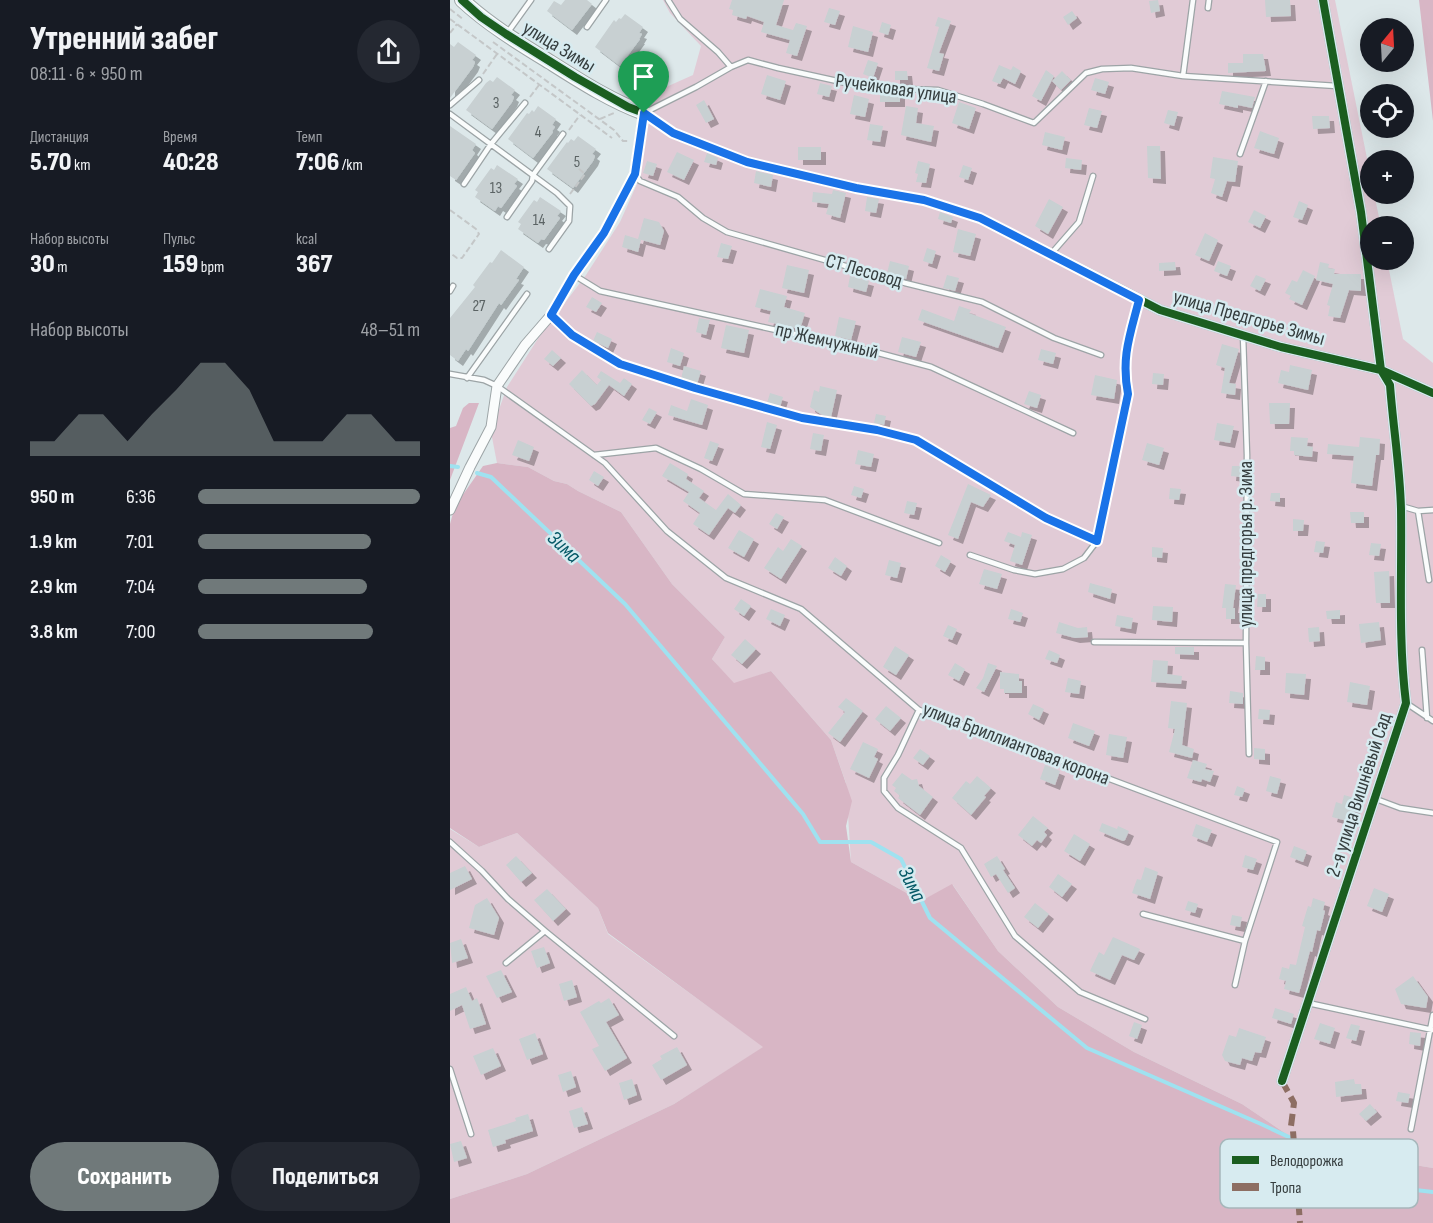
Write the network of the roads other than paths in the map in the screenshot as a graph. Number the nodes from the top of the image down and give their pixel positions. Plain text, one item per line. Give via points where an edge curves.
1 (462, 0) edge
2 (531, 0) edge
3 (606, 0) edge
4 (668, 0) edge
5 (1193, 0) edge
6 (1209, 0) edge
7 (1323, 0) edge
8 (1208, 8) dead end
9 (587, 27) dead end
10 (506, 34) junction
11 (731, 67) junction
12 (1183, 76) junction
13 (478, 80) road end
14 (1266, 81) junction
15 (1337, 86) junction
16 (525, 104) road end
17 (450, 105) edge
18 (644, 113) junction
19 (450, 114) edge
20 (563, 134) road end
21 (491, 144) junction
22 (1240, 154) dead end
23 (635, 174) junction
24 (532, 175) junction
25 (1092, 176) dead end
26 (464, 184) dead end
27 (507, 217) dead end
28 (549, 249) dead end
29 (1051, 254) junction
30 (574, 275) junction
31 (527, 294) dead end
32 (1139, 300) junction
33 (551, 315) junction
34 (1244, 335) junction
35 (1101, 355) dead end
36 (1381, 370) junction
37 (450, 374) edge
38 (467, 378) junction
39 (497, 386) junction
40 (1433, 393) edge
41 (1072, 433) dead end
42 (594, 455) junction
43 (1401, 506) junction
44 (450, 510) edge
45 (1433, 510) edge
46 (1418, 511) junction
47 (1097, 541) junction
48 (939, 543) dead end
49 (970, 555) dead end
50 (1429, 580) dead end
51 (1094, 642) dead end
52 (1246, 642) junction
53 (1422, 650) dead end
54 (1406, 703) junction
55 (919, 710) junction
56 (1430, 720) edge
57 (1249, 754) dead end
58 (1376, 799) junction
59 (1433, 813) edge
60 (450, 842) edge
61 (1143, 914) dead end
62 (545, 931) junction
63 (1245, 941) junction
64 (506, 963) dead end
65 (1235, 985) dead end
66 (1308, 1002) junction
67 (1433, 1015) edge
68 (1145, 1019) dead end
69 (1431, 1030) edge
70 (674, 1036) dead end
71 (450, 1070) edge
72 (1282, 1081) dead end
73 (1412, 1129) dead end
74 (471, 1134) dead end

1 - 10 street, улица Зимы
2 - 10 lane
3 - 9 lane
4 - 11 lane via 680,19
5 - 12 lane
6 - 8 lane
7 - 15 street, 2-я улица Вишнёвый Сад
10 - 18 street, улица Зимы via 575,78
11 - 12 lane, Ручейковая улица via 748,60 869,88 938,90 1034,123 1086,73 1131,68
11 - 18 lane, Ручейковая улица
12 - 14 lane
13 - 17 lane
14 - 15 lane
14 - 22 lane
15 - 36 street, 2-я улица Вишнёвый Сад via 1361,212
16 - 21 lane
18 - 23 street
18 - 29 street, улица Предгорье Зимы via 673,133 747,162 924,200 980,218
19 - 21 lane
20 - 24 lane
21 - 24 lane
21 - 26 lane
23 - 30 street via 604,233
23 - 35 lane, СТ Лесовод via 640,181 678,197 727,232 982,302 1054,338
24 - 27 lane via 532,181
24 - 28 lane via 570,206 569,222
25 - 29 lane via 1079,222
29 - 32 street, улица Предгорье Зимы
30 - 33 street
30 - 41 lane, пр Жемчужный via 600,291 931,367
31 - 38 lane
32 - 34 street, улица Предгорье Зимы
32 - 47 lane via 1125,353 1128,394
33 - 39 street
33 - 47 lane via 572,335 620,364 802,418 916,440 1046,518
34 - 36 street, улица Предгорье Зимы
34 - 52 lane, улица предгорья р. Зима
36 - 40 street, улица Предгорье Зимы
36 - 43 street, 2-я улица Вишнёвый Сад via 1390,385
37 - 38 lane
38 - 39 lane
39 - 42 lane, улица Бриллиантовая корона
39 - 44 street via 491,427
42 - 48 lane via 656,448 744,494 825,500
42 - 55 lane, улица Бриллиантовая корона via 667,531 726,578 801,609
43 - 46 lane
43 - 54 street, 2-я улица Вишнёвый Сад
45 - 46 lane
46 - 50 lane
47 - 49 lane via 1084,558 1063,569 1035,574
51 - 52 lane
52 - 57 lane, улица предгорья р. Зима
53 - 56 lane
54 - 56 lane
54 - 58 street, 2-я улица Вишнёвый Сад
55 - 63 lane, улица Бриллиантовая корона via 1277,842
55 - 68 lane via 884,778 884,791 898,808 961,848 1015,936 1080,992
58 - 59 lane, 2-я улица Вишнёвый Сад via 1400,808
58 - 66 street, 2-я улица Вишнёвый Сад
60 - 62 lane
61 - 63 lane
62 - 64 lane
62 - 70 lane
63 - 65 lane
66 - 69 lane
66 - 72 street, 2-я улица Вишнёвый Сад
67 - 69 lane
69 - 73 lane
71 - 74 lane

